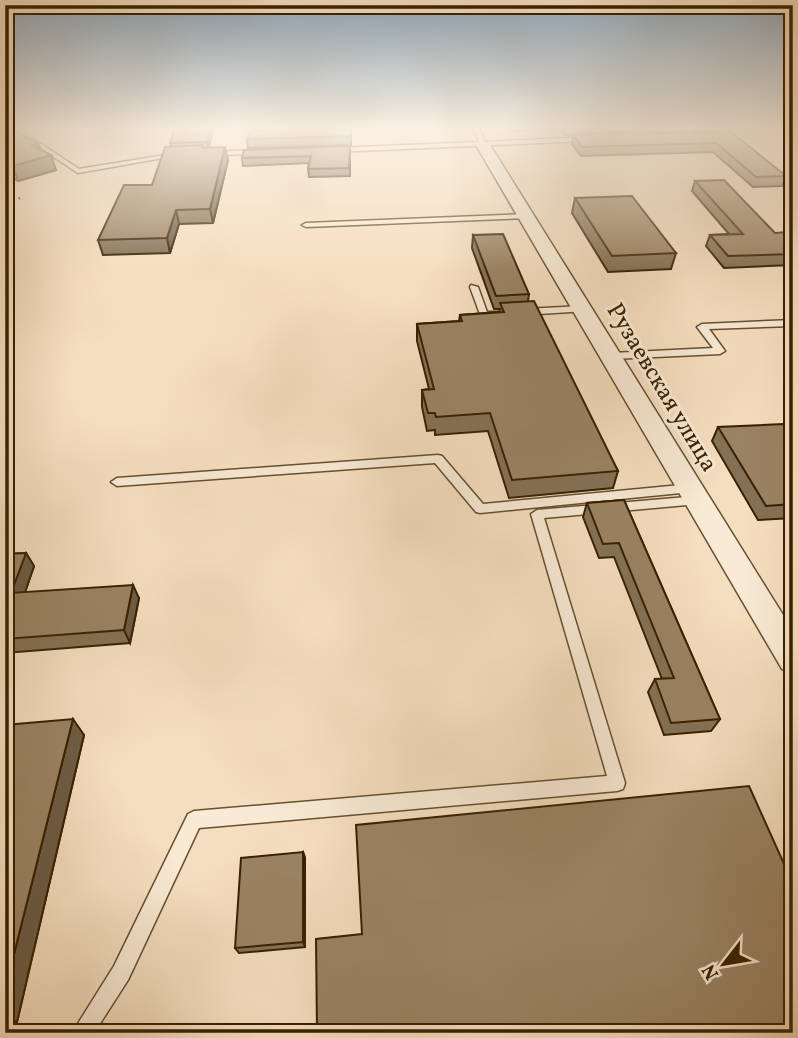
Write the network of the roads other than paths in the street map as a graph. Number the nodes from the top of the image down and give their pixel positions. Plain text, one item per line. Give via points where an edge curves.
1 (503, 176) edge
2 (526, 216) junction
3 (306, 225) dead end
4 (474, 287) dead end
5 (583, 309) junction
6 (506, 313) edge
7 (517, 313) edge
8 (793, 323) edge
9 (612, 356) junction
10 (117, 482) dead end
11 (695, 494) junction
12 (793, 659) edge
13 (82, 1033) edge

1 - 2 street, Рузаевская улица
2 - 3 lane
2 - 5 street, Рузаевская улица
4 - 6 lane via 484,315
5 - 7 lane
5 - 9 street, Рузаевская улица
8 - 9 lane via 702,327 720,351
9 - 11 street, Рузаевская улица
10 - 11 lane via 438,459 480,509
11 - 12 street, Рузаевская улица
11 - 13 lane via 537,514 617,783 194,820 121,973

